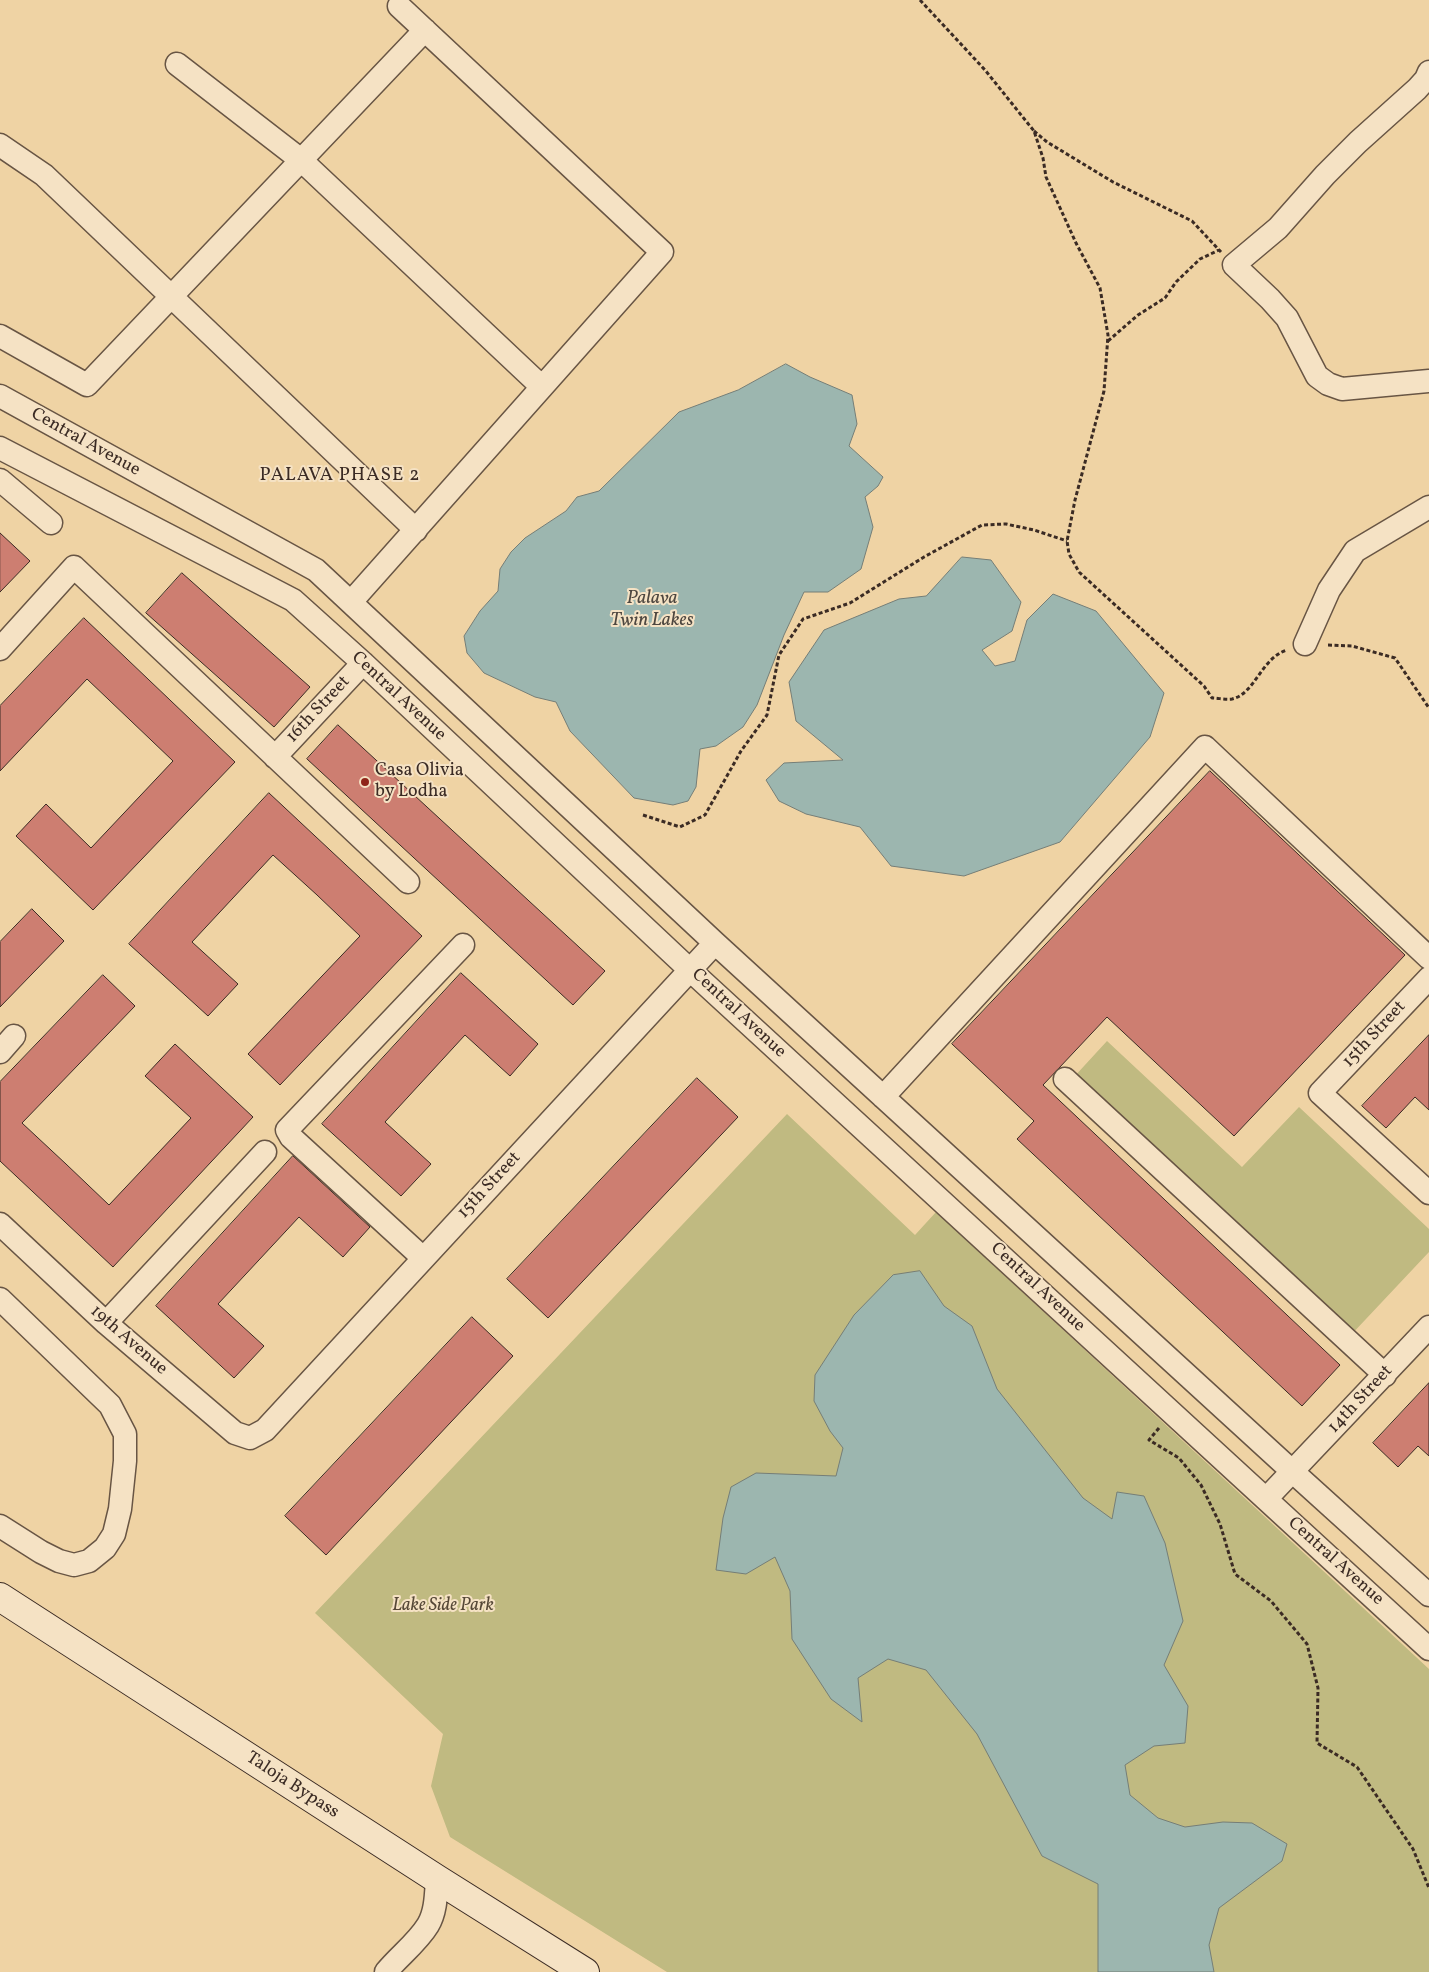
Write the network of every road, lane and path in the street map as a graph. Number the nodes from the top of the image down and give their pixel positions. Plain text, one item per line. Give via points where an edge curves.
1 (920, 0) edge
2 (399, 6) dead end
3 (425, 30) junction
4 (177, 64) dead end
5 (1429, 72) edge
6 (1034, 131) junction
7 (0, 145) edge
8 (302, 160) junction
9 (1226, 257) junction
10 (170, 297) junction
11 (0, 336) edge
12 (1108, 342) junction
13 (1429, 382) edge
14 (542, 387) junction
15 (0, 396) edge
16 (0, 448) edge
17 (0, 480) edge
18 (1429, 507) edge
19 (51, 524) dead end
20 (416, 530) junction
21 (1067, 541) junction
22 (351, 602) junction
23 (1305, 644) junction
24 (0, 649) edge
25 (363, 663) junction
26 (1429, 708) edge
27 (275, 757) junction
28 (642, 815) dead end
29 (408, 882) dead end
30 (715, 943) junction
31 (463, 945) dead end
32 (1429, 958) edge
33 (690, 970) junction
34 (1429, 978) edge
35 (1065, 1079) dead end
36 (883, 1097) junction
37 (265, 1152) dead end
38 (1429, 1193) edge
39 (0, 1224) edge
40 (424, 1258) junction
41 (0, 1299) edge
42 (106, 1323) junction
43 (1429, 1327) edge
44 (1385, 1375) junction
45 (1173, 1412) junction
46 (265, 1430) joint
47 (1292, 1472) junction
48 (1266, 1499) junction
49 (0, 1526) edge
50 (1429, 1595) edge
51 (0, 1597) edge
52 (1429, 1648) edge
53 (437, 1879) junction
54 (1429, 1888) edge
55 (386, 1972) edge
56 (585, 1972) edge

1 - 6 path via 985,70
2 - 3 street
3 - 8 street
3 - 14 street via 662,252
4 - 8 street
5 - 9 street via 1426,80 1358,142 1278,228
6 - 9 path via 1113,182 1192,222
6 - 12 path via 1046,177 1100,288
7 - 10 street via 44,175
8 - 10 street
8 - 14 street
9 - 12 path via 1200,260 1176,282 1165,298 1138,315
9 - 13 street via 1287,318 1317,376 1328,384 1342,389
10 - 11 street via 87,385
10 - 20 street
12 - 21 path via 1104,391
14 - 20 street
15 - 22 street, Central Avenue via 316,570
16 - 25 street, Central Avenue via 293,600
17 - 19 street
18 - 23 street via 1355,551 1330,590
20 - 22 street
21 - 23 path via 1069,554 1079,572 1204,686 1212,698 1232,699 1247,691 1267,662 1280,652
21 - 28 path via 1006,524 982,525 850,603 803,619 779,655 768,715 741,751 705,815 680,827
22 - 30 street, Central Avenue
23 - 26 path via 1352,646 1395,658
24 - 27 street via 74,567
25 - 27 street, 16th Street
25 - 33 street, Central Avenue
27 - 29 street
30 - 33 street, 15th Street
30 - 36 street, Central Avenue
31 - 40 street via 287,1130
32 - 36 street via 1205,747
33 - 40 street, 15th Street
33 - 45 street, Central Avenue
34 - 38 street, 15th Street via 1320,1093
35 - 44 street
36 - 47 street, Central Avenue
37 - 42 street
39 - 42 street, 19th Avenue
40 - 46 street, 15th Street
41 - 49 street via 110,1406 125,1434 120,1509 114,1534 105,1548 89,1561 74,1564 59,1560
42 - 46 street, 19th Avenue via 235,1433 250,1438
43 - 44 street, 14th Street
44 - 47 street, 14th Street
45 - 48 street, Central Avenue
45 - 54 path via 1149,1440 1178,1458 1201,1485 1220,1524 1235,1574 1271,1602 1307,1644 1318,1688 1317,1743 1357,1767 1413,1849
47 - 48 street, 14th Street
47 - 50 street, Central Avenue
48 - 52 street, Central Avenue
51 - 53 main road, Taloja Bypass
53 - 55 street via 429,1924
53 - 56 main road, Taloja Bypass

